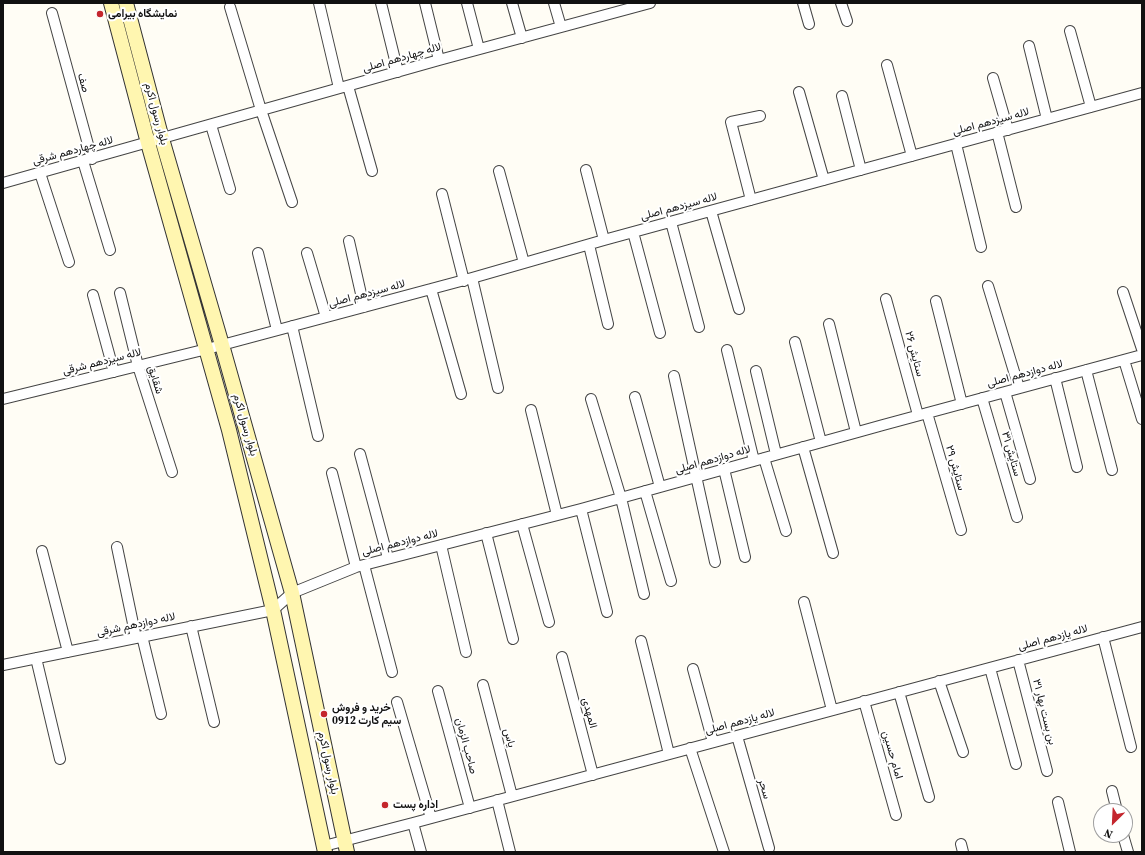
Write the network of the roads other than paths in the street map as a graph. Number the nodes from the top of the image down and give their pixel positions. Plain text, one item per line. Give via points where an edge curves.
1 (111, 3) edge
2 (126, 3) edge
3 (319, 3) edge
4 (380, 3) edge
5 (425, 3) edge
6 (467, 3) edge
7 (512, 3) edge
8 (554, 3) edge
9 (650, 3) edge
10 (803, 3) edge
11 (841, 3) edge
12 (230, 7) dead end
13 (612, 8) edge
14 (52, 13) dead end
15 (847, 21) dead end
16 (809, 24) dead end
17 (561, 27) junction
18 (1070, 30) dead end
19 (522, 38) junction
20 (1029, 46) dead end
21 (479, 49) junction
22 (439, 60) junction
23 (887, 65) dead end
24 (398, 72) junction
25 (993, 78) dead end
26 (344, 87) junction
27 (799, 92) dead end
28 (1142, 93) edge
29 (842, 96) dead end
30 (1091, 107) junction
31 (261, 110) junction
32 (760, 116) dead end
33 (1047, 119) junction
34 (211, 125) junction
35 (1008, 130) junction
36 (997, 132) junction
37 (162, 139) junction
38 (148, 143) junction
39 (956, 144) junction
40 (912, 156) junction
41 (87, 160) junction
42 (586, 170) dead end
43 (861, 170) junction
44 (372, 171) dead end
45 (499, 171) dead end
46 (40, 173) junction
47 (824, 180) junction
48 (3, 183) edge
49 (230, 189) dead end
50 (442, 194) dead end
51 (751, 200) junction
52 (292, 202) dead end
53 (1016, 207) dead end
54 (711, 211) junction
55 (671, 222) junction
56 (633, 232) junction
57 (604, 240) junction
58 (349, 241) dead end
59 (589, 245) junction
60 (981, 247) dead end
61 (110, 250) dead end
62 (258, 253) dead end
63 (307, 253) dead end
64 (69, 262) dead end
65 (524, 263) junction
66 (468, 279) junction
67 (988, 286) dead end
68 (431, 289) junction
69 (1123, 292) dead end
70 (120, 293) dead end
71 (93, 295) dead end
72 (886, 299) dead end
73 (936, 301) dead end
74 (364, 307) junction
75 (739, 309) dead end
76 (326, 317) junction
77 (608, 324) dead end
78 (829, 324) dead end
79 (292, 326) junction
80 (699, 327) dead end
81 (278, 330) junction
82 (660, 333) dead end
83 (796, 342) dead end
84 (222, 345) junction
85 (1142, 349) edge
86 (207, 350) junction
87 (727, 350) dead end
88 (1142, 355) edge
89 (1124, 360) junction
90 (138, 366) junction
91 (1086, 370) junction
92 (756, 371) dead end
93 (114, 372) junction
94 (674, 376) dead end
95 (1055, 378) junction
96 (498, 388) dead end
97 (1019, 388) junction
98 (1005, 392) junction
99 (461, 394) dead end
100 (635, 396) dead end
101 (982, 398) junction
102 (3, 399) edge
103 (591, 399) dead end
104 (962, 404) junction
105 (531, 410) dead end
106 (922, 414) junction
107 (1142, 419) edge
108 (856, 432) junction
109 (318, 436) dead end
110 (821, 442) junction
111 (803, 447) junction
112 (360, 454) dead end
113 (776, 454) junction
114 (764, 458) junction
115 (754, 461) junction
116 (1078, 467) dead end
117 (724, 469) junction
118 (1112, 470) dead end
119 (172, 472) dead end
120 (332, 473) dead end
121 (696, 477) junction
122 (1030, 479) dead end
123 (660, 487) junction
124 (645, 491) junction
125 (621, 498) junction
126 (581, 509) junction
127 (557, 515) junction
128 (1017, 517) dead end
129 (522, 524) junction
130 (961, 530) dead end
131 (786, 531) dead end
132 (486, 534) junction
133 (441, 545) junction
134 (117, 547) dead end
135 (42, 551) dead end
136 (833, 554) dead end
137 (745, 557) dead end
138 (388, 558) junction
139 (715, 562) dead end
140 (360, 566) junction
141 (671, 580) dead end
142 (292, 593) junction
143 (644, 594) dead end
144 (804, 602) dead end
145 (273, 610) junction
146 (607, 612) dead end
147 (549, 622) dead end
148 (191, 626) junction
149 (1142, 627) edge
150 (139, 637) junction
151 (1103, 637) junction
152 (514, 639) dead end
153 (641, 640) dead end
154 (68, 652) junction
155 (466, 652) dead end
156 (562, 657) dead end
157 (36, 658) junction
158 (1018, 660) junction
159 (3, 665) edge
160 (990, 668) junction
161 (693, 669) dead end
162 (392, 672) dead end
163 (939, 681) junction
164 (483, 685) dead end
165 (438, 691) dead end
166 (899, 692) junction
167 (864, 701) junction
168 (397, 702) dead end
169 (832, 710) junction
170 (160, 714) dead end
171 (214, 722) dead end
172 (737, 736) junction
173 (713, 742) junction
174 (1131, 747) dead end
175 (690, 748) junction
176 (963, 752) dead end
177 (669, 754) junction
178 (60, 759) dead end
179 (1016, 764) dead end
180 (1047, 771) dead end
181 (593, 775) junction
182 (1112, 791) dead end
183 (512, 796) junction
184 (929, 797) dead end
185 (497, 800) junction
186 (1058, 802) dead end
187 (1115, 803) edge
188 (470, 808) junction
189 (896, 815) dead end
190 (431, 818) junction
191 (414, 823) junction
192 (346, 847) edge
193 (769, 848) dead end
194 (324, 849) edge
195 (422, 852) edge
196 (510, 852) edge
197 (724, 852) edge
198 (1070, 852) edge

1 - 38 main road, بلوار رسول اکرم
2 - 37 main road, بلوار رسول اکرم
3 - 26 street
4 - 24 street
5 - 22 street
6 - 21 street
7 - 19 street
8 - 17 street
9 - 13 street, لاله چهاردهم اصلی
10 - 16 street
11 - 15 street
12 - 31 street
13 - 17 street, لاله چهاردهم اصلی
14 - 41 street, صف
17 - 19 street, لاله چهاردهم اصلی
18 - 30 street
19 - 21 street, لاله چهاردهم اصلی
20 - 33 street
21 - 22 street, لاله چهاردهم اصلی
22 - 24 street, لاله چهاردهم اصلی
23 - 40 street
24 - 26 street, لاله چهاردهم اصلی
25 - 35 street
26 - 31 street, لاله چهاردهم اصلی
26 - 44 street
27 - 47 street
28 - 30 street, لاله سیزدهم اصلی
29 - 43 street
30 - 33 street, لاله سیزدهم اصلی
31 - 34 street, لاله چهاردهم اصلی
31 - 52 street
32 - 51 street via 732,122
33 - 35 street, لاله سیزدهم اصلی
34 - 37 street, لاله چهاردهم اصلی
34 - 49 street
35 - 36 street, لاله سیزدهم اصلی
36 - 39 street, لاله سیزدهم اصلی
36 - 53 street
37 - 38 street, لاله چهاردهم شرقی
37 - 84 main road, بلوار رسول اکرم
38 - 41 street, لاله چهاردهم شرقی
38 - 86 main road, بلوار رسول اکرم
39 - 40 street, لاله سیزدهم اصلی
39 - 60 street
40 - 43 street, لاله سیزدهم اصلی
41 - 46 street, لاله چهاردهم شرقی
41 - 61 street, صف
42 - 57 street
43 - 47 street, لاله سیزدهم اصلی
45 - 65 street
46 - 48 street, لاله چهاردهم شرقی
46 - 64 street
47 - 51 street, لاله سیزدهم اصلی
50 - 66 street
51 - 54 street, لاله سیزدهم اصلی
54 - 55 street, لاله سیزدهم اصلی
54 - 75 street
55 - 56 street, لاله سیزدهم اصلی
55 - 80 street
56 - 57 street, لاله سیزدهم اصلی
56 - 82 street
57 - 59 street, لاله سیزدهم اصلی
58 - 74 street
59 - 65 street, لاله سیزدهم اصلی
59 - 77 street
62 - 81 street
63 - 76 street
65 - 66 street, لاله سیزدهم اصلی
66 - 68 street, لاله سیزدهم اصلی
66 - 96 street
67 - 97 street
68 - 74 street, لاله سیزدهم اصلی
68 - 99 street
69 - 85 street
70 - 90 street, شقایق
71 - 93 street
72 - 106 street, ستایش ۲۶
73 - 104 street
74 - 76 street, لاله سیزدهم اصلی
76 - 79 street, لاله سیزدهم اصلی
78 - 108 street
79 - 81 street, لاله سیزدهم اصلی
79 - 109 street
81 - 84 street, لاله سیزدهم اصلی
83 - 110 street
84 - 86 street, لاله سیزدهم شرقی
84 - 142 main road, بلوار رسول اکرم
86 - 90 street, لاله سیزدهم شرقی
86 - 145 main road, بلوار رسول اکرم
87 - 115 street
88 - 89 street, لاله دوازدهم اصلی
89 - 91 street, لاله دوازدهم اصلی
89 - 107 street
90 - 93 street, لاله سیزدهم شرقی
90 - 119 street, شقایق
91 - 95 street, لاله دوازدهم اصلی
91 - 118 street
92 - 113 street
93 - 102 street, لاله سیزدهم شرقی
94 - 121 street
95 - 97 street, لاله دوازدهم اصلی
95 - 116 street
97 - 98 street, لاله دوازدهم اصلی
98 - 101 street, لاله دوازدهم اصلی
98 - 122 street
100 - 123 street
101 - 104 street, لاله دوازدهم اصلی
101 - 128 street, ستایش ۳۱
103 - 125 street
104 - 106 street, لاله دوازدهم اصلی
105 - 127 street
106 - 108 street, لاله دوازدهم اصلی
106 - 130 street, ستایش ۲۹
108 - 110 street, لاله دوازدهم اصلی
110 - 111 street, لاله دوازدهم اصلی
111 - 113 street, لاله دوازدهم اصلی
111 - 136 street
112 - 138 street
113 - 114 street, لاله دوازدهم اصلی
114 - 115 street, لاله دوازدهم اصلی
114 - 131 street
115 - 117 street, لاله دوازدهم اصلی
117 - 121 street, لاله دوازدهم اصلی
117 - 137 street
120 - 140 street
121 - 123 street, لاله دوازدهم اصلی
121 - 139 street
123 - 124 street, لاله دوازدهم اصلی
124 - 125 street, لاله دوازدهم اصلی
124 - 141 street
125 - 126 street, لاله دوازدهم اصلی
125 - 143 street
126 - 127 street, لاله دوازدهم اصلی
126 - 146 street
127 - 129 street, لاله دوازدهم اصلی
129 - 132 street, لاله دوازدهم اصلی
129 - 147 street
132 - 133 street, لاله دوازدهم اصلی
132 - 152 street
133 - 138 street, لاله دوازدهم اصلی
133 - 155 street
134 - 150 street
135 - 154 street
138 - 140 street, لاله دوازدهم اصلی
140 - 142 street, لاله دوازدهم اصلی
140 - 162 street
142 - 145 street, لاله دوازدهم اصلی
142 - 192 main road, بلوار رسول اکرم
144 - 169 street
145 - 148 street, لاله دوازدهم شرقی
145 - 194 main road, بلوار رسول اکرم
148 - 150 street, لاله دوازدهم شرقی
148 - 171 street
149 - 151 street, لاله یازدهم اصلی
150 - 154 street, لاله دوازدهم شرقی
150 - 170 street
151 - 158 street, لاله یازدهم اصلی
151 - 174 street
153 - 177 street
154 - 157 street, لاله دوازدهم شرقی
156 - 181 street, المهدی
157 - 159 street, لاله دوازدهم شرقی
157 - 178 street
158 - 160 street, لاله یازدهم اصلی
158 - 180 street, بن بست بهار ٣١
160 - 163 street, لاله یازدهم اصلی
160 - 179 street
161 - 173 street
163 - 166 street, لاله یازدهم اصلی
163 - 176 street
164 - 183 street, یاس
165 - 188 street, صاحب الزمان
166 - 167 street, لاله یازدهم اصلی
166 - 184 street
167 - 169 street, لاله یازدهم اصلی
167 - 189 street, امام حسین
168 - 190 street
169 - 172 street, لاله یازدهم اصلی
172 - 173 street, لاله یازدهم اصلی
172 - 193 street, سحر
173 - 175 street, لاله یازدهم اصلی
175 - 177 street, لاله یازدهم اصلی
175 - 197 street
177 - 181 street, لاله یازدهم اصلی
181 - 183 street, لاله یازدهم اصلی
182 - 187 street
183 - 185 street, لاله یازدهم اصلی
185 - 188 street, لاله یازدهم اصلی
185 - 196 street
186 - 198 street
188 - 190 street, لاله یازدهم اصلی
190 - 191 street, لاله یازدهم اصلی
191 - 192 street, لاله یازدهم اصلی
191 - 195 street
192 - 194 street, لاله یازدهم اصلی

